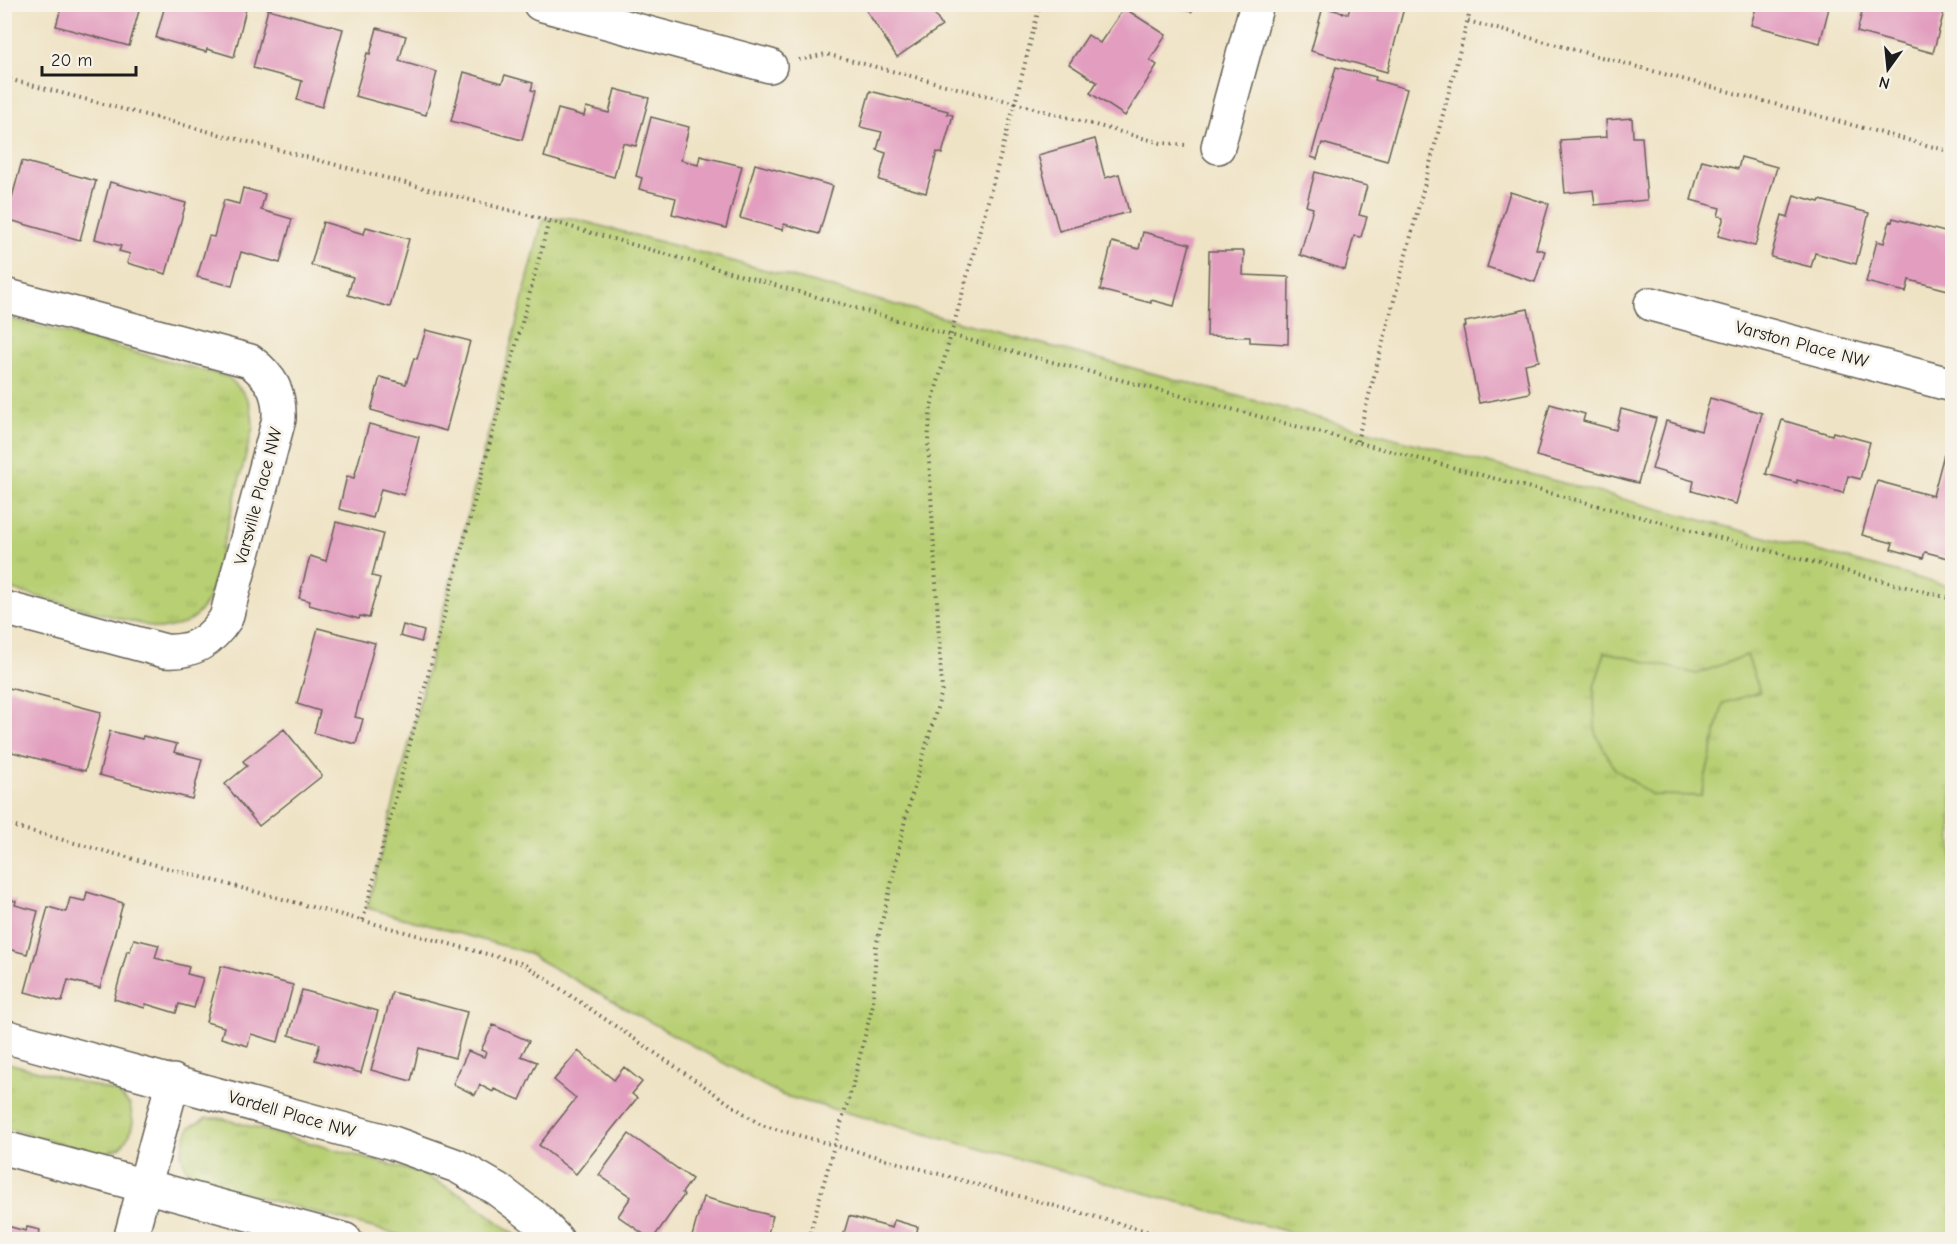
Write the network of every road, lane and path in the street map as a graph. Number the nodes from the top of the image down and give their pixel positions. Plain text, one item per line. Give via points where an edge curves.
1 (540, 4) edge
2 (1040, 4) edge
3 (1257, 4) edge
4 (1472, 4) edge
5 (1468, 21) junction
6 (770, 66) joint
7 (4, 78) edge
8 (1015, 103) junction
9 (1218, 147) joint
10 (1953, 152) edge
11 (549, 221) junction
12 (4, 295) edge
13 (1651, 304) dead end
14 (950, 335) junction
15 (1953, 385) edge
16 (1357, 441) junction
17 (1953, 599) edge
18 (4, 608) edge
19 (4, 824) edge
20 (363, 920) junction
21 (4, 1036) edge
22 (173, 1081) junction
23 (834, 1146) junction
24 (4, 1148) edge
25 (144, 1186) junction
26 (130, 1239) edge
27 (345, 1239) edge
28 (558, 1239) edge
29 (808, 1239) edge
30 (1179, 1239) edge

1 - 6 street
2 - 8 path
3 - 9 street
4 - 5 path
5 - 10 path
5 - 16 path
6 - 8 path via 826,54
7 - 11 path
8 - 9 path via 1161,143
8 - 14 path
11 - 14 path
11 - 20 path
12 - 18 street, Varsville Place NW via 250,361 271,381 280,405 226,618 204,643 189,650 165,651
13 - 15 street, Varston Place NW
14 - 16 path
14 - 23 path via 931,407 928,441 942,691 906,815 876,946 873,1003
16 - 17 path
19 - 20 path
20 - 23 path via 524,964 761,1125
21 - 22 street, Vardell Place NW
22 - 25 street
22 - 28 street, Vardell Place NW via 393,1143 457,1166 497,1189
23 - 29 path
23 - 30 path
24 - 25 street
25 - 26 street
25 - 27 street

